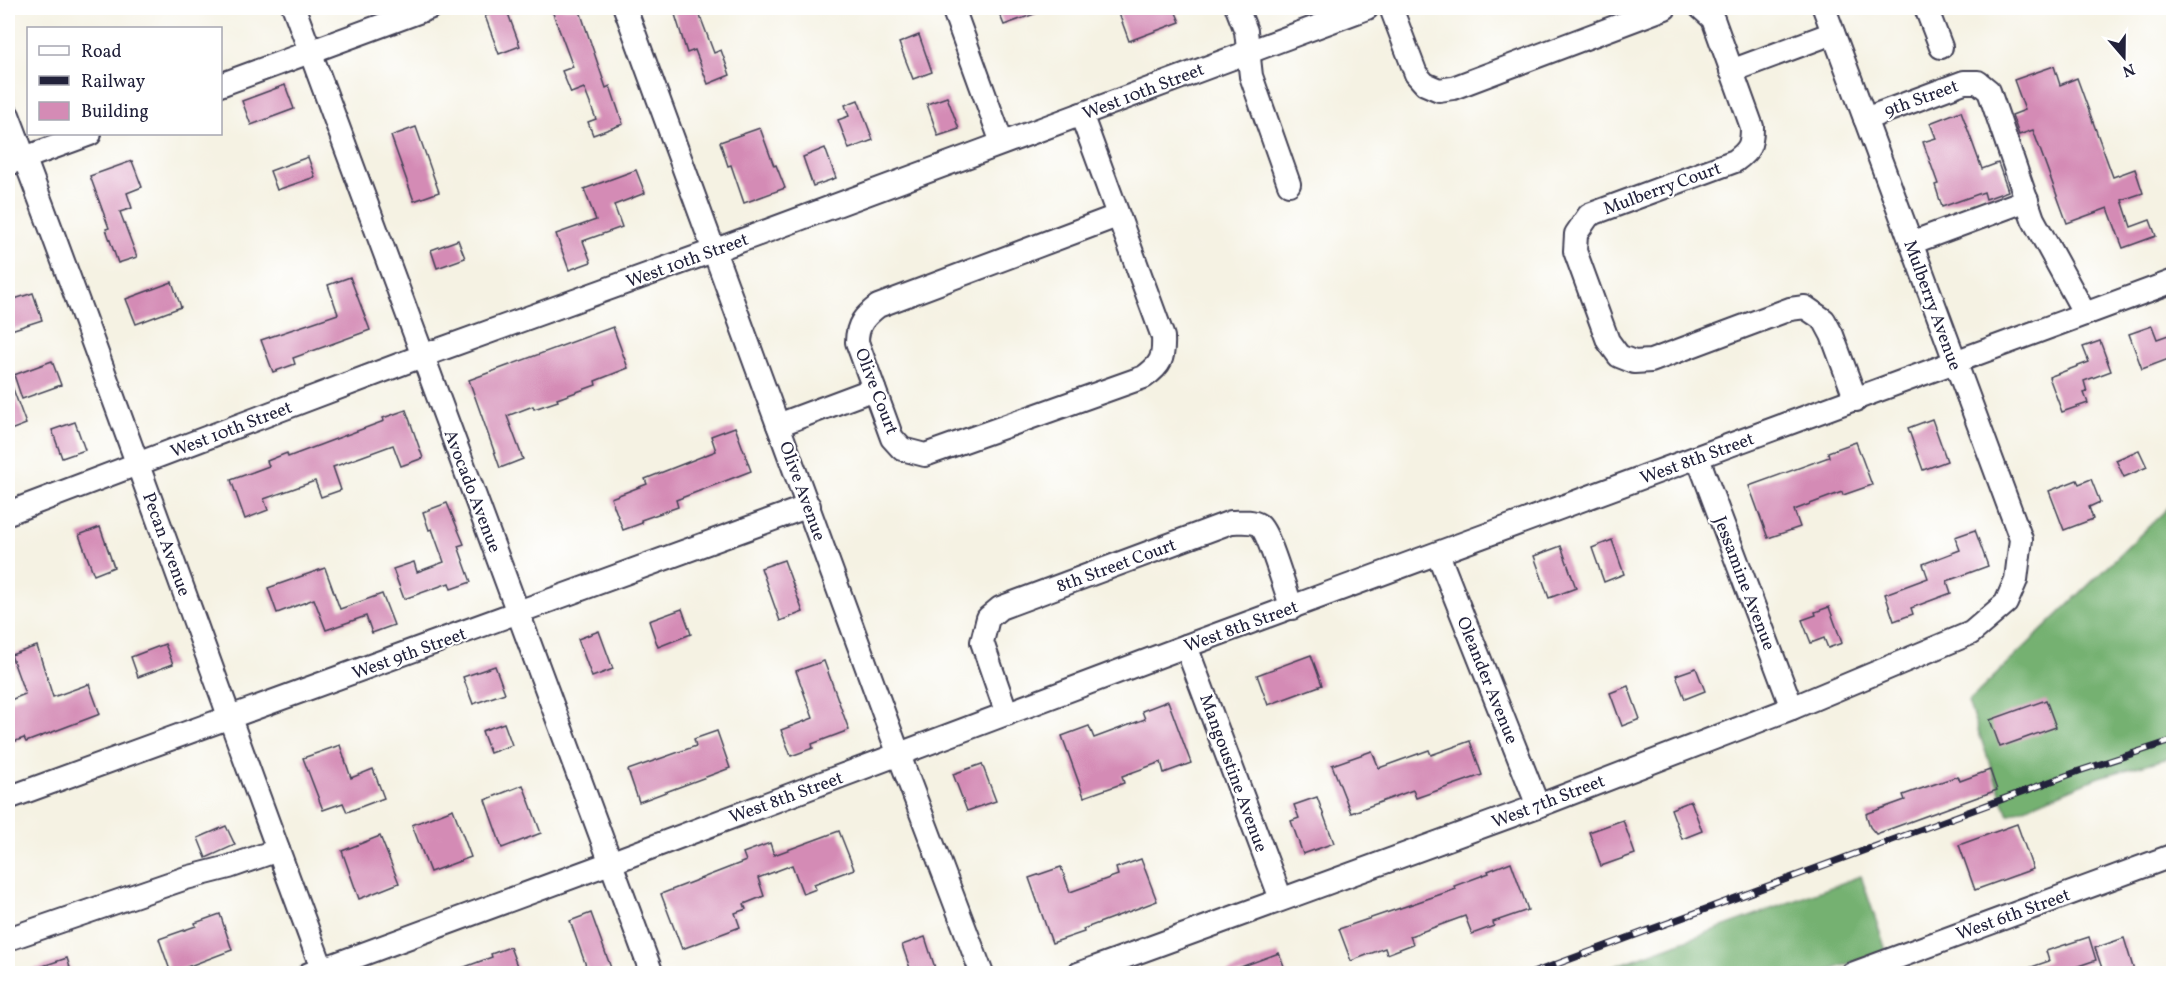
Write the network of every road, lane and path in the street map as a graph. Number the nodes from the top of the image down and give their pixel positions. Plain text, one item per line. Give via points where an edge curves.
1 (294, 8) edge
2 (429, 8) edge
3 (625, 8) edge
4 (953, 8) edge
5 (1237, 8) edge
6 (1367, 8) edge
7 (1391, 8) edge
8 (1665, 8) edge
9 (1701, 8) edge
10 (1824, 8) edge
11 (1926, 8) edge
12 (1833, 33) junction
13 (1941, 47) dead end
14 (310, 52) junction
15 (1248, 52) junction
16 (1731, 71) junction
17 (222, 84) edge
18 (1081, 114) junction
19 (8, 115) edge
20 (1865, 119) junction
21 (87, 135) edge
22 (1002, 143) junction
23 (16, 161) edge
24 (1288, 184) dead end
25 (2027, 200) junction
26 (1117, 216) junction
27 (1911, 243) junction
28 (713, 251) junction
29 (2174, 281) edge
30 (2085, 314) junction
31 (422, 356) junction
32 (1954, 363) junction
33 (874, 389) junction
34 (1856, 400) junction
35 (778, 425) junction
36 (1698, 458) junction
37 (139, 464) junction
38 (809, 506) junction
39 (8, 513) edge
40 (1438, 554) junction
41 (2006, 603) joint
42 (1292, 608) junction
43 (519, 613) junction
44 (1186, 646) junction
45 (1792, 708) junction
46 (1007, 714) junction
47 (230, 718) junction
48 (899, 755) junction
49 (8, 798) edge
50 (1538, 806) junction
51 (279, 850) junction
52 (2174, 855) edge
53 (610, 863) junction
54 (1281, 899) junction
55 (8, 939) edge
56 (319, 972) edge
57 (652, 974) edge
58 (982, 974) edge
59 (1078, 974) edge
60 (1852, 974) edge

1 - 14 street, Avocado Avenue
2 - 14 street
3 - 28 street, Olive Avenue
4 - 22 street
5 - 15 street via 1246,31
6 - 15 street, West 10th Street
7 - 8 street via 1416,74 1425,84 1439,90
9 - 16 street, Mulberry Court via 1713,19
10 - 12 street, Mulberry Avenue
11 - 13 street
12 - 16 street
12 - 20 street, Mulberry Avenue
14 - 17 street
14 - 31 street, Avocado Avenue
15 - 18 street, West 10th Street
15 - 24 street via 1251,76
16 - 34 street, Mulberry Court via 1752,127 1752,142 1745,154 1589,215 1581,223 1575,251 1608,341 1619,356 1635,362 1651,361 1790,309 1805,307 1824,320
18 - 22 street, West 10th Street
18 - 26 street, Olive Court
19 - 23 street, Pecan Avenue
20 - 25 street, 9th Street via 1964,82 1978,82 1989,91
20 - 27 street, Mulberry Avenue
21 - 23 street
22 - 28 street, West 10th Street
23 - 37 street, Pecan Avenue
25 - 27 street
25 - 30 street via 2033,219
26 - 33 street, Olive Court via 878,306 864,316 857,330 857,342
26 - 33 street, Olive Court via 1163,337 1164,352 1157,368 1144,377 925,455 902,449 892,438
27 - 32 street, Mulberry Avenue
28 - 31 street, West 10th Street
28 - 35 street, Olive Avenue
29 - 30 street, West 8th Street
30 - 32 street, West 8th Street
31 - 37 street, West 10th Street
31 - 43 street, Avocado Avenue
32 - 34 street, West 8th Street
32 - 41 street, Mulberry Avenue via 2021,539 2016,580
33 - 35 street
34 - 36 street, West 8th Street
35 - 38 street, Olive Avenue
36 - 40 street, West 8th Street
36 - 45 street, Jessamine Avenue
37 - 39 street, West 10th Street
37 - 47 street, Pecan Avenue
38 - 43 street, West 9th Street
38 - 48 street, Olive Avenue
40 - 42 street, West 8th Street
40 - 50 street, Oleander Avenue
41 - 45 street, West 7th Street via 1971,633
42 - 44 street, West 8th Street
42 - 46 street, 8th Street Court via 1267,537 1259,526 1231,522 1000,608 988,618 982,642
43 - 47 street, West 9th Street
43 - 53 street, Avocado Avenue
44 - 46 street, West 8th Street
44 - 54 street, Mangoustine Avenue
45 - 50 street, West 7th Street
46 - 48 street, West 8th Street
47 - 49 street, West 9th Street
47 - 51 street, Pecan Avenue
48 - 53 street, West 8th Street
48 - 58 street, Olive Avenue
50 - 54 street, West 7th Street
51 - 55 street
51 - 56 street, Pecan Avenue
52 - 60 street, West 6th Street
53 - 56 street, West 8th Street
53 - 57 street, Avocado Avenue
54 - 59 street, West 7th Street

